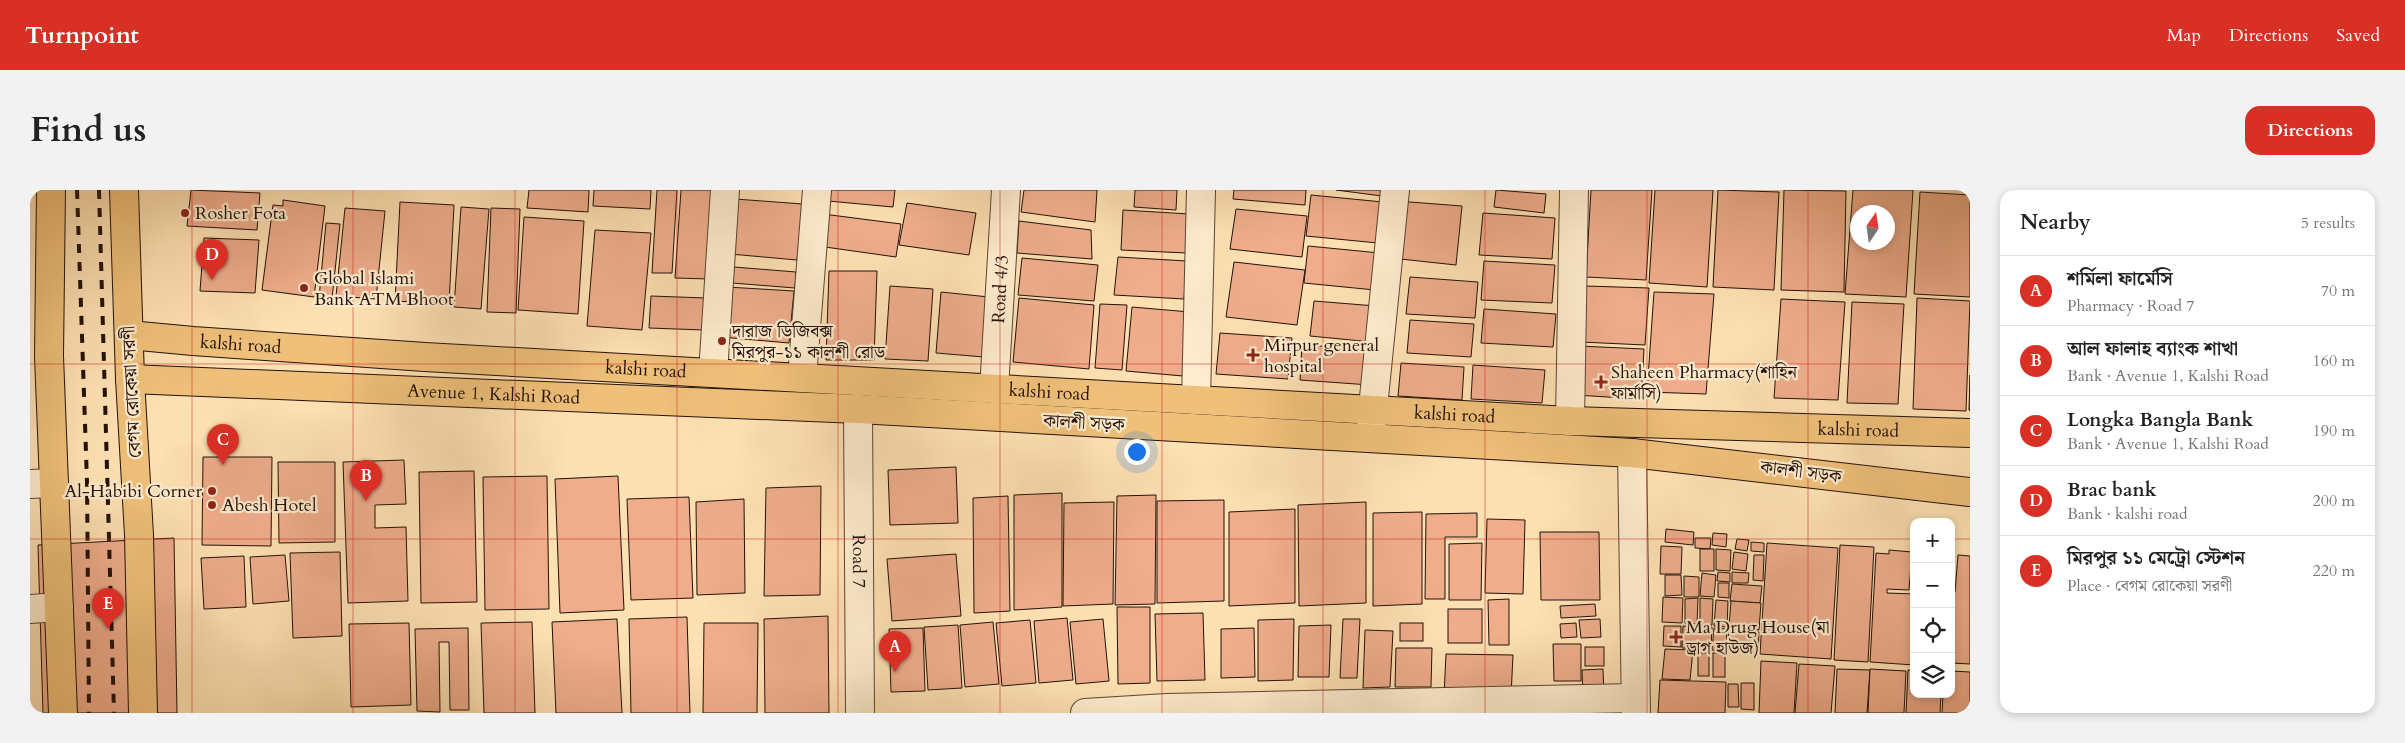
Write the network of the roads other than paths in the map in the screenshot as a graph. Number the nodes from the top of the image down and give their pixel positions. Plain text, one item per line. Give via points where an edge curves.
1 (51, 190) edge
2 (124, 190) edge
3 (725, 190) edge
4 (817, 190) edge
5 (1006, 190) edge
6 (1201, 190) edge
7 (1395, 190) edge
8 (1574, 190) edge
9 (129, 335) junction
10 (713, 373) junction
11 (802, 378) junction
12 (130, 379) junction
13 (994, 389) junction
14 (1196, 400) junction
15 (858, 409) junction
16 (1570, 421) junction
17 (1370, 423) junction
18 (1970, 433) edge
19 (1632, 453) junction
20 (42, 483) edge
21 (1970, 492) edge
22 (60, 607) junction
23 (30, 609) edge
24 (1635, 705) edge
25 (63, 713) edge
26 (142, 713) edge
27 (860, 713) edge
28 (1086, 713) edge

1 - 20 main road via 49,356
2 - 9 main road, বেগম রোকেয়া সরণী
3 - 10 street
4 - 11 street
5 - 13 street, Road 4/3
6 - 14 street
7 - 17 street
8 - 16 street
9 - 10 main road, kalshi road via 425,357
9 - 12 main road, বেগম রোকেয়া সরণী
10 - 11 main road, kalshi road
11 - 13 main road, kalshi road
12 - 15 main road, Avenue 1, Kalshi Road
12 - 26 main road, বেগম রোকেয়া সরণী via 139,535
13 - 14 main road, kalshi road
14 - 17 main road, kalshi road
15 - 17 main road, কালশী সড়ক via 992,418
15 - 27 street, Road 7
16 - 17 main road, kalshi road
16 - 18 main road, kalshi road
17 - 19 main road, কালশী সড়ক
19 - 21 main road, কালশী সড়ক
19 - 24 street
20 - 22 main road
22 - 23 street
22 - 25 main road
24 - 28 street via 1167,708

